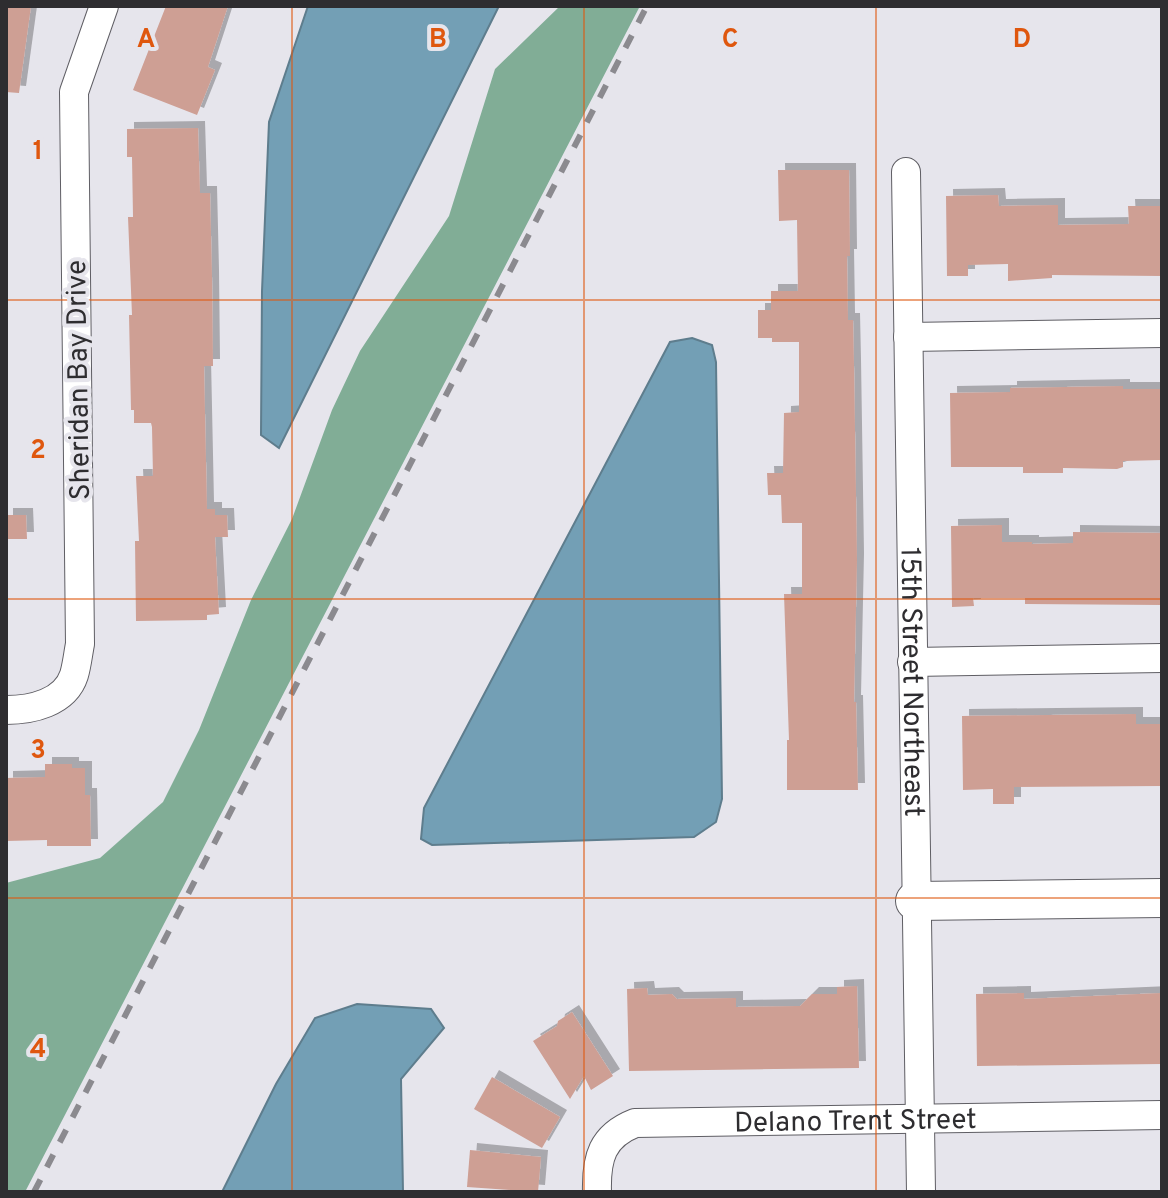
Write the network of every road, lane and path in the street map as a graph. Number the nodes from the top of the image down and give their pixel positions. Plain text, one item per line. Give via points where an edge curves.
1 (104, 6) edge
2 (906, 172) dead end
3 (1162, 333) edge
4 (908, 337) junction
5 (1162, 658) edge
6 (912, 662) junction
7 (6, 710) edge
8 (1162, 898) edge
9 (915, 901) junction
10 (1162, 1115) edge
11 (920, 1118) junction
12 (597, 1192) edge
13 (921, 1192) edge

1 - 7 street, Sheridan Bay Drive via 74,92 80,644 74,678 59,696 30,710
2 - 4 street, 15th Street Northeast
3 - 4 street
4 - 6 street, 15th Street Northeast
5 - 6 street
6 - 9 street, 15th Street Northeast
8 - 9 street
9 - 11 street, 15th Street Northeast
10 - 11 street, Delano Trent Street
11 - 12 street, Delano Trent Street via 635,1123 618,1130 601,1151
11 - 13 street, 15th Street Northeast

